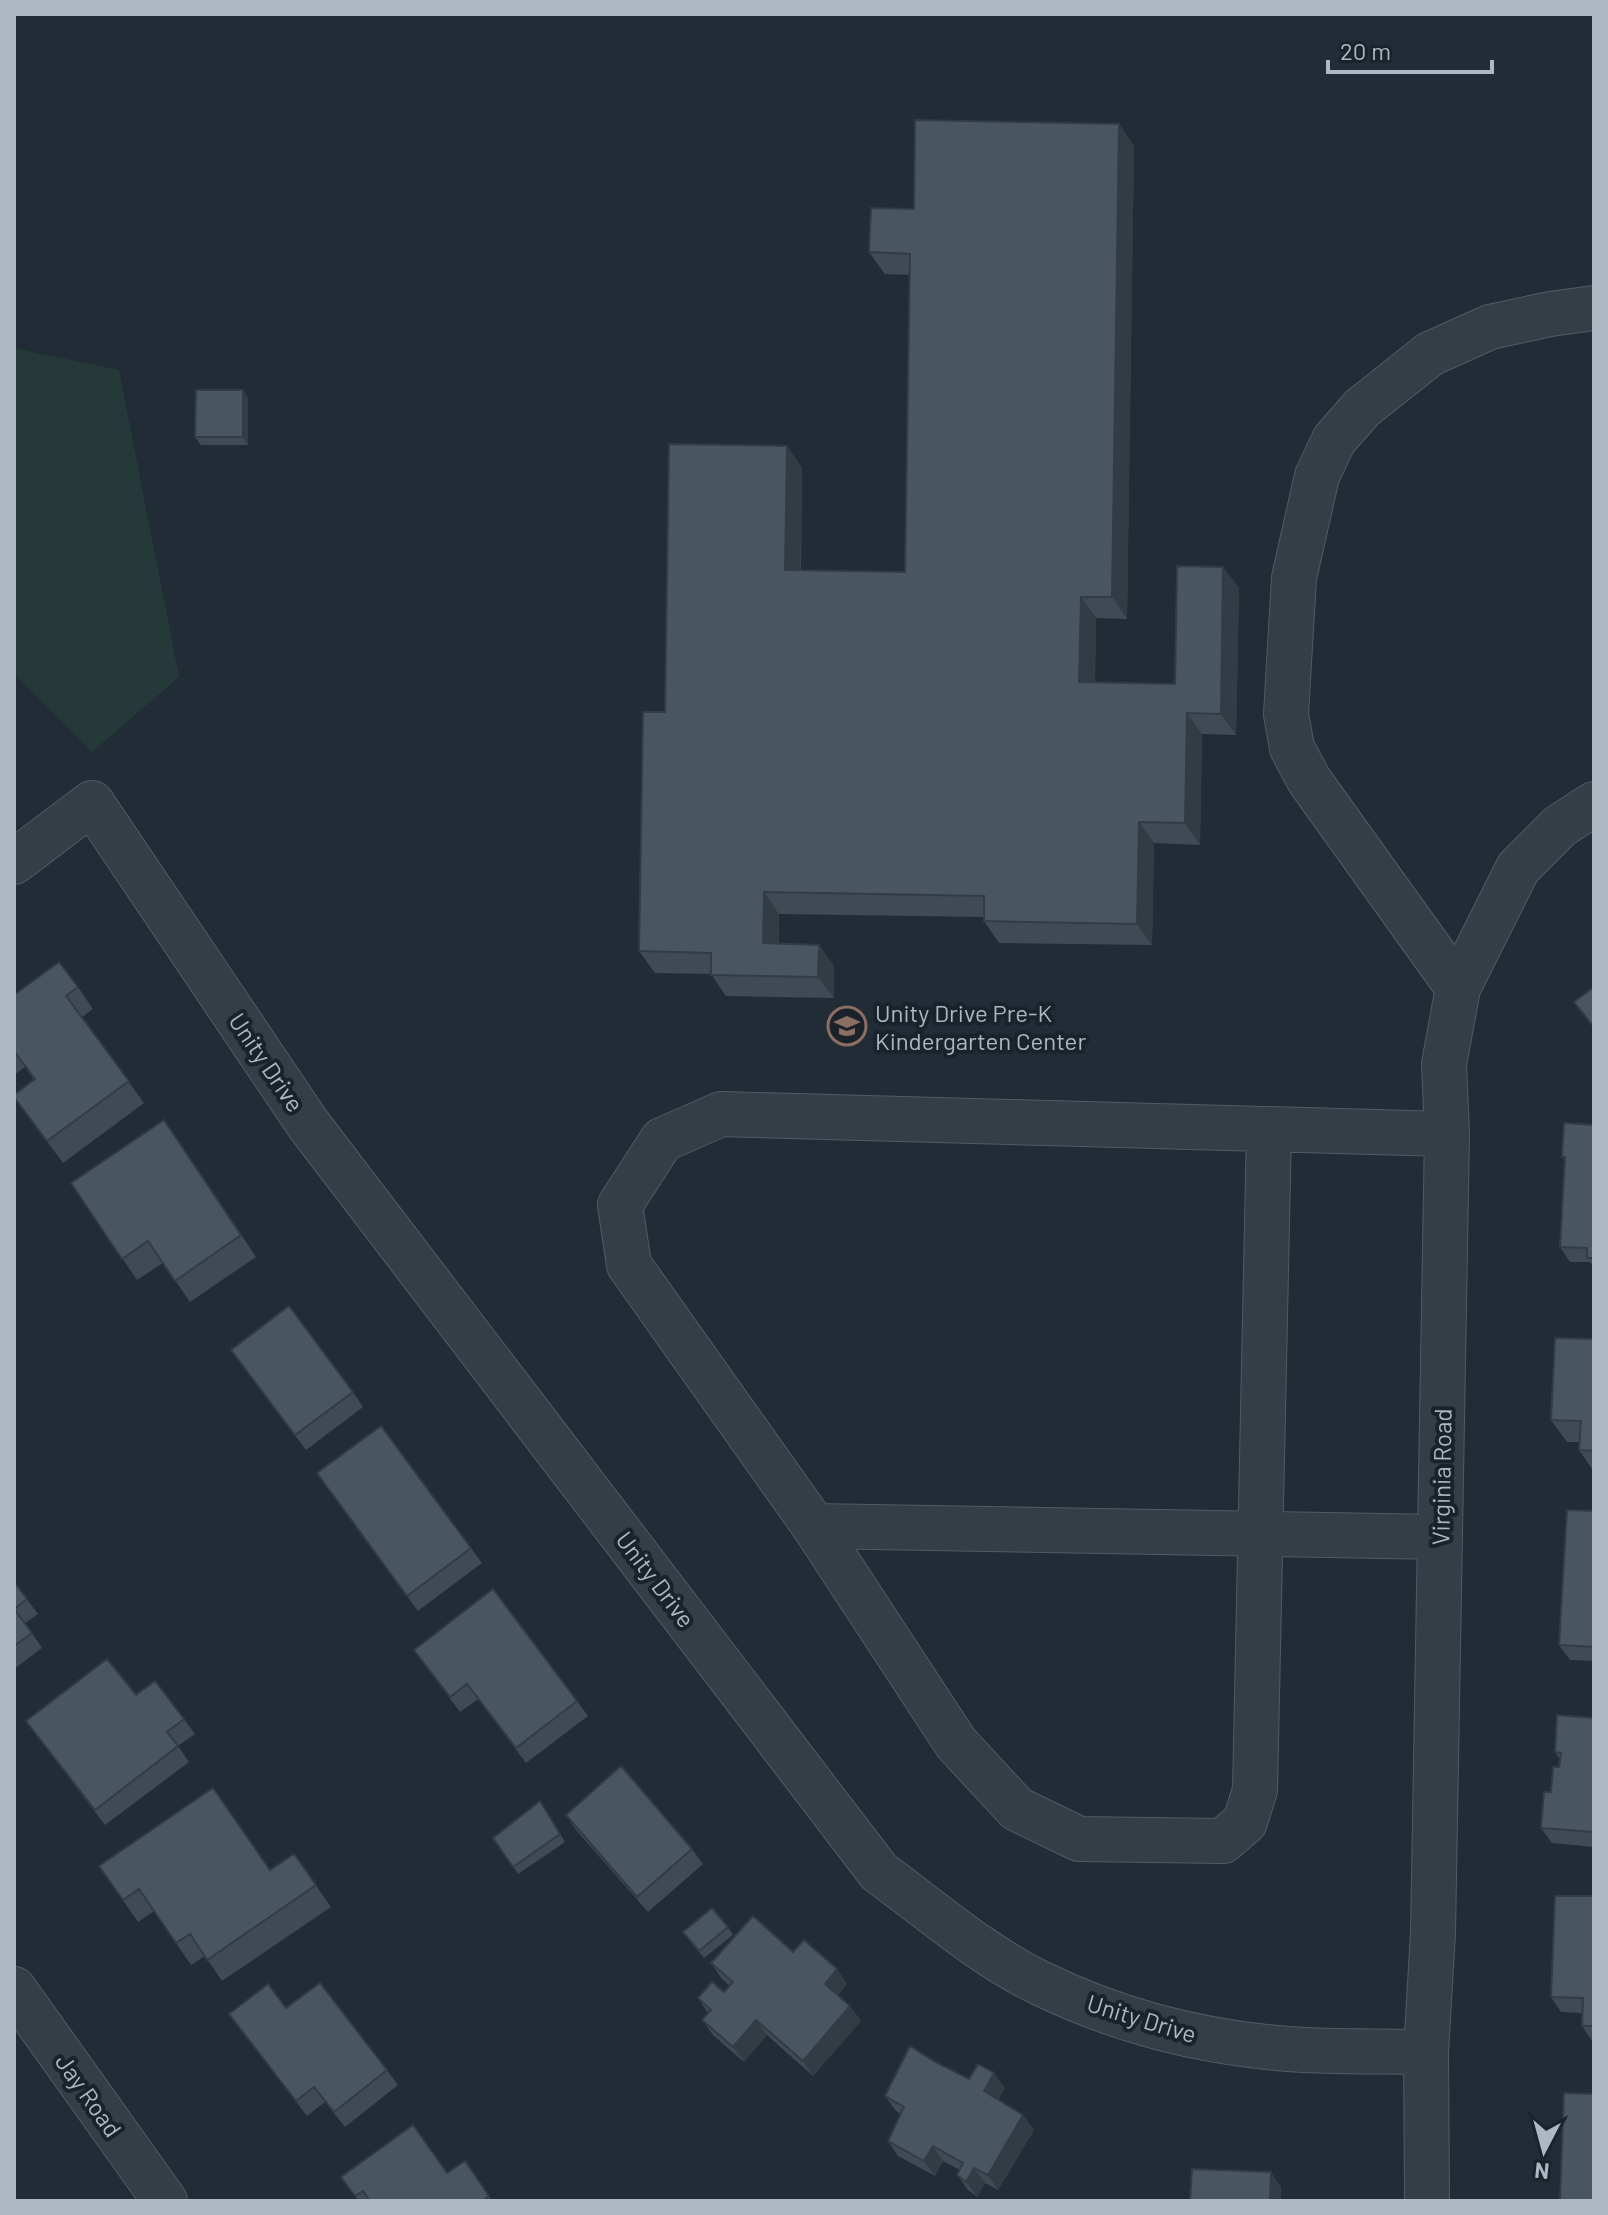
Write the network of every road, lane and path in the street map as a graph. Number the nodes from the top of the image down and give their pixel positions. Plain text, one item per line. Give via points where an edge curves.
1 (1594, 308) edge
2 (1594, 804) edge
3 (14, 862) edge
4 (1458, 988) junction
5 (1269, 1129) junction
6 (1447, 1134) junction
7 (814, 1526) junction
8 (1261, 1534) junction
9 (1440, 1537) junction
10 (14, 1989) edge
11 (1426, 2052) junction
12 (165, 2201) edge
13 (1427, 2201) edge

1 - 4 street via 1490,327 1430,354 1362,408 1334,440 1317,476 1294,578 1286,714 1292,748 1309,780
2 - 4 street, Virginia Road via 1560,826 1518,868
3 - 11 street, Unity Drive via 92,803 308,1124 879,1872 984,1950 1038,1982 1156,2028 1303,2050
4 - 6 street, Virginia Road via 1444,1064
5 - 6 street
5 - 7 street via 721,1114 662,1140 620,1205 629,1265
5 - 8 street
6 - 9 street, Virginia Road
7 - 8 street
7 - 8 street via 956,1743 1017,1809 1079,1839 1223,1841 1245,1822 1255,1790
8 - 9 street
9 - 11 street, Virginia Road via 1434,1919
10 - 12 street, Jay Road
11 - 13 street, Virginia Road

